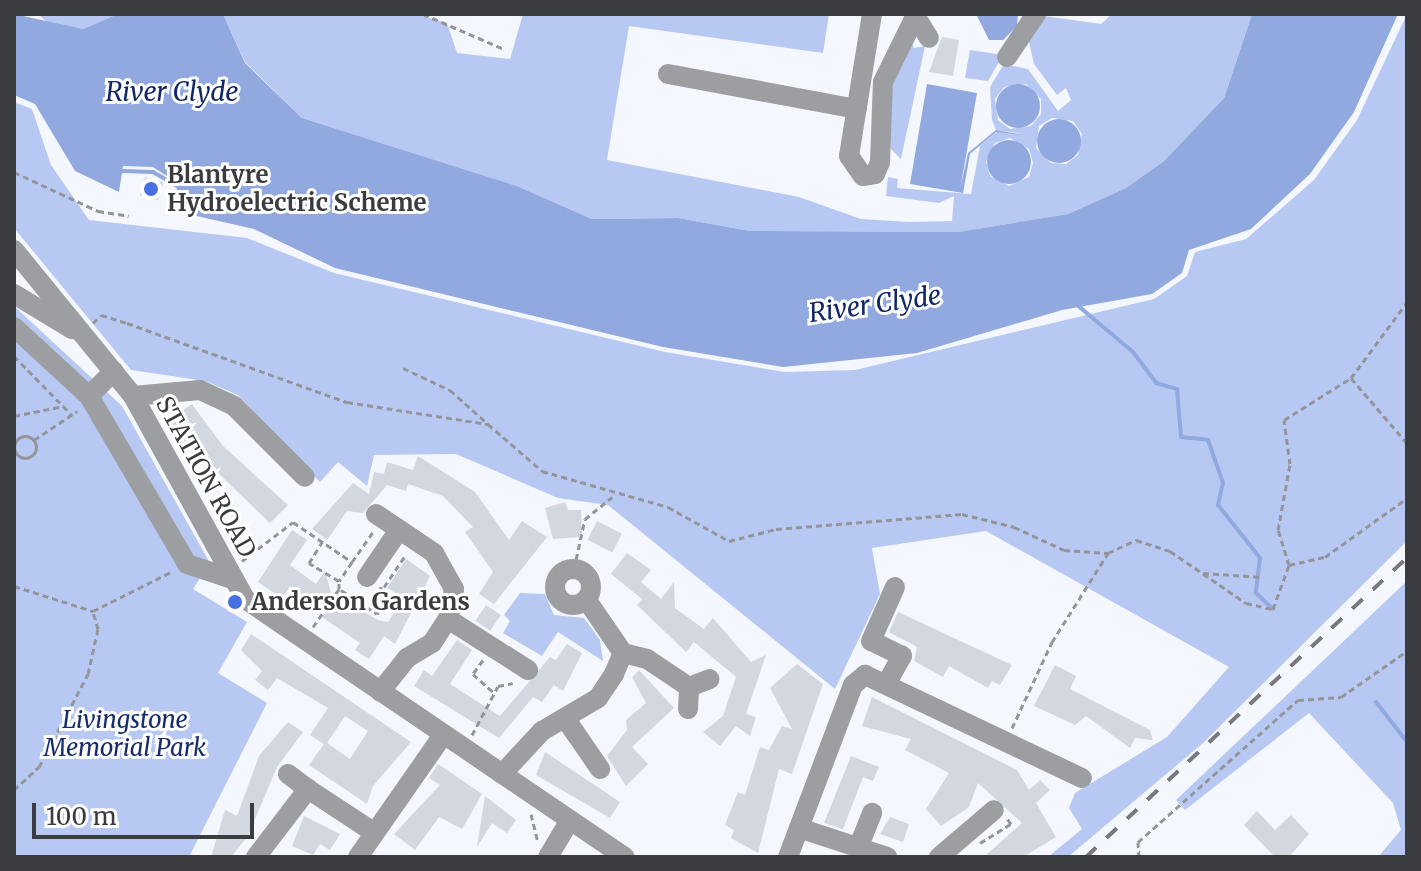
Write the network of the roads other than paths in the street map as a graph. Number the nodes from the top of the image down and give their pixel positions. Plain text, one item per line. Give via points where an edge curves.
1 (872, 14) edge
2 (1036, 14) edge
3 (915, 16) edge
4 (929, 38) dead end
5 (1007, 57) dead end
6 (668, 74) dead end
7 (857, 109) junction
8 (14, 250) edge
9 (14, 294) edge
10 (14, 327) edge
11 (78, 335) junction
12 (114, 371) junction
13 (89, 396) junction
14 (133, 396) junction
15 (305, 477) dead end
16 (231, 575) junction
17 (367, 575) road end
18 (895, 587) dead end
19 (586, 599) junction
20 (448, 619) junction
21 (871, 641) junction
22 (623, 653) junction
23 (865, 675) junction
24 (524, 676) road end
25 (710, 679) dead end
26 (888, 681) junction
27 (689, 687) junction
28 (380, 692) junction
29 (688, 709) dead end
30 (565, 718) junction
31 (443, 735) junction
32 (600, 769) dead end
33 (288, 774) dead end
34 (502, 774) junction
35 (1082, 778) dead end
36 (308, 789) junction
37 (994, 810) dead end
38 (872, 813) dead end
39 (570, 820) junction
40 (799, 828) junction
41 (372, 831) junction
42 (858, 848) junction
43 (256, 857) edge
44 (358, 857) edge
45 (548, 857) edge
46 (625, 857) edge
47 (788, 857) edge
48 (887, 857) edge
49 (939, 857) edge

1 - 7 street
2 - 5 street
3 - 4 street
3 - 7 street via 883,82 875,174 852,169
6 - 7 street
8 - 11 street, STATION ROAD via 55,295
9 - 11 street
10 - 13 street
11 - 12 street, STATION ROAD
12 - 13 street
12 - 14 street, STATION ROAD
13 - 16 street via 187,564
14 - 15 street via 211,396 234,406
14 - 16 street, STATION ROAD
16 - 28 street, STATION ROAD via 245,599
17 - 20 street via 393,525 450,577
18 - 21 street
19 - 19 street via 570,605 556,595 557,578 574,569 590,582
19 - 22 street
20 - 24 street
20 - 28 street
21 - 23 street
21 - 26 street via 902,656
22 - 27 street via 647,659
22 - 30 street via 598,698
23 - 26 street
23 - 40 street via 853,685
25 - 27 street
26 - 35 street
27 - 29 street
28 - 31 street, STATION ROAD
30 - 32 street
30 - 34 street via 531,741
31 - 34 street, STATION ROAD
31 - 41 street
33 - 36 street
34 - 39 street, STATION ROAD
36 - 41 street
36 - 43 street
37 - 49 street
38 - 42 street
39 - 45 street
39 - 46 street, STATION ROAD
40 - 42 street
40 - 47 street
41 - 44 street
42 - 48 street

